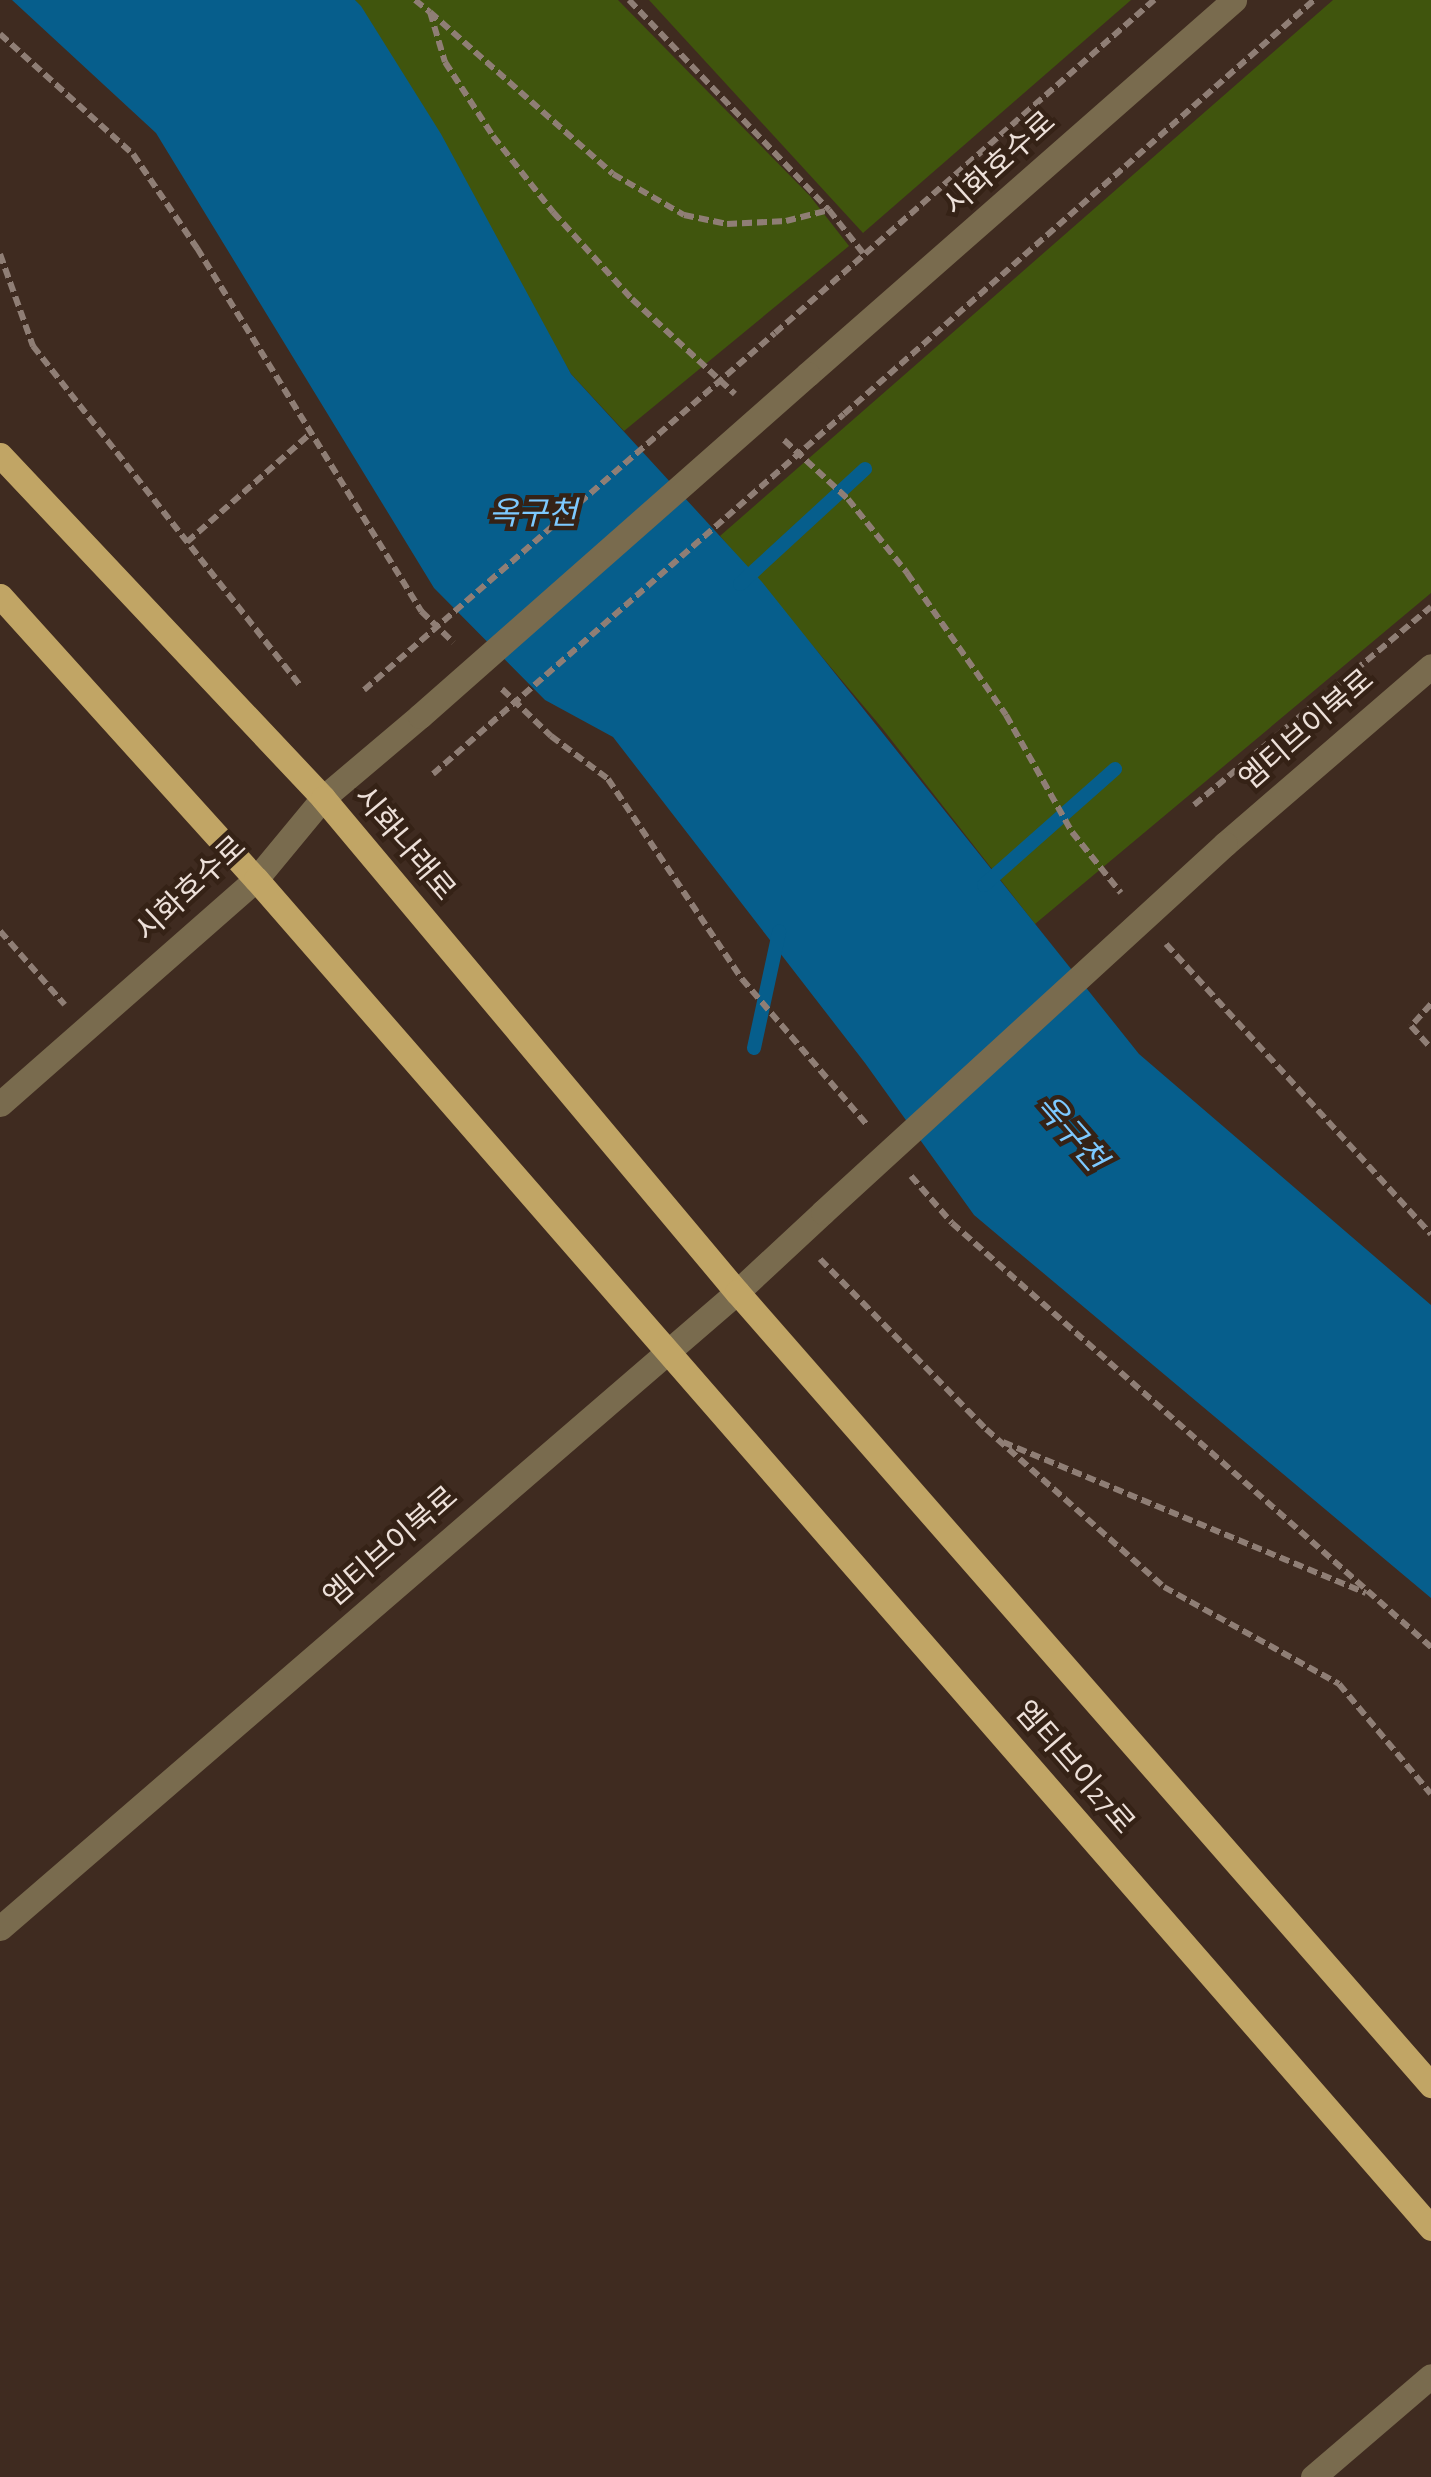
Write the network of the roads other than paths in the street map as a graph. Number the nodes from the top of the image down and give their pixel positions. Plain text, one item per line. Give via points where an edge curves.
1 (1234, 0) edge
2 (0, 454) edge
3 (0, 596) edge
4 (1431, 666) edge
5 (323, 798) junction
6 (256, 879) junction
7 (0, 1104) edge
8 (737, 1292) junction
9 (667, 1351) junction
10 (0, 1928) edge
11 (1431, 2085) edge
12 (1431, 2228) edge
13 (1431, 2376) edge
14 (1313, 2477) edge

1 - 5 street, 시화호수로, bridge
2 - 5 main road, 시화나래로
3 - 6 main road
4 - 8 street, 엠티브이북로, bridge via 1225,844
5 - 6 street, 시화호수로
5 - 8 main road, 시화나래로
6 - 7 street, 시화호수로
6 - 9 main road
8 - 9 street, 엠티브이북로
8 - 11 main road, 엠티브이27로
9 - 10 street, 엠티브이북로
9 - 12 main road, 엠티브이27로
13 - 14 street

